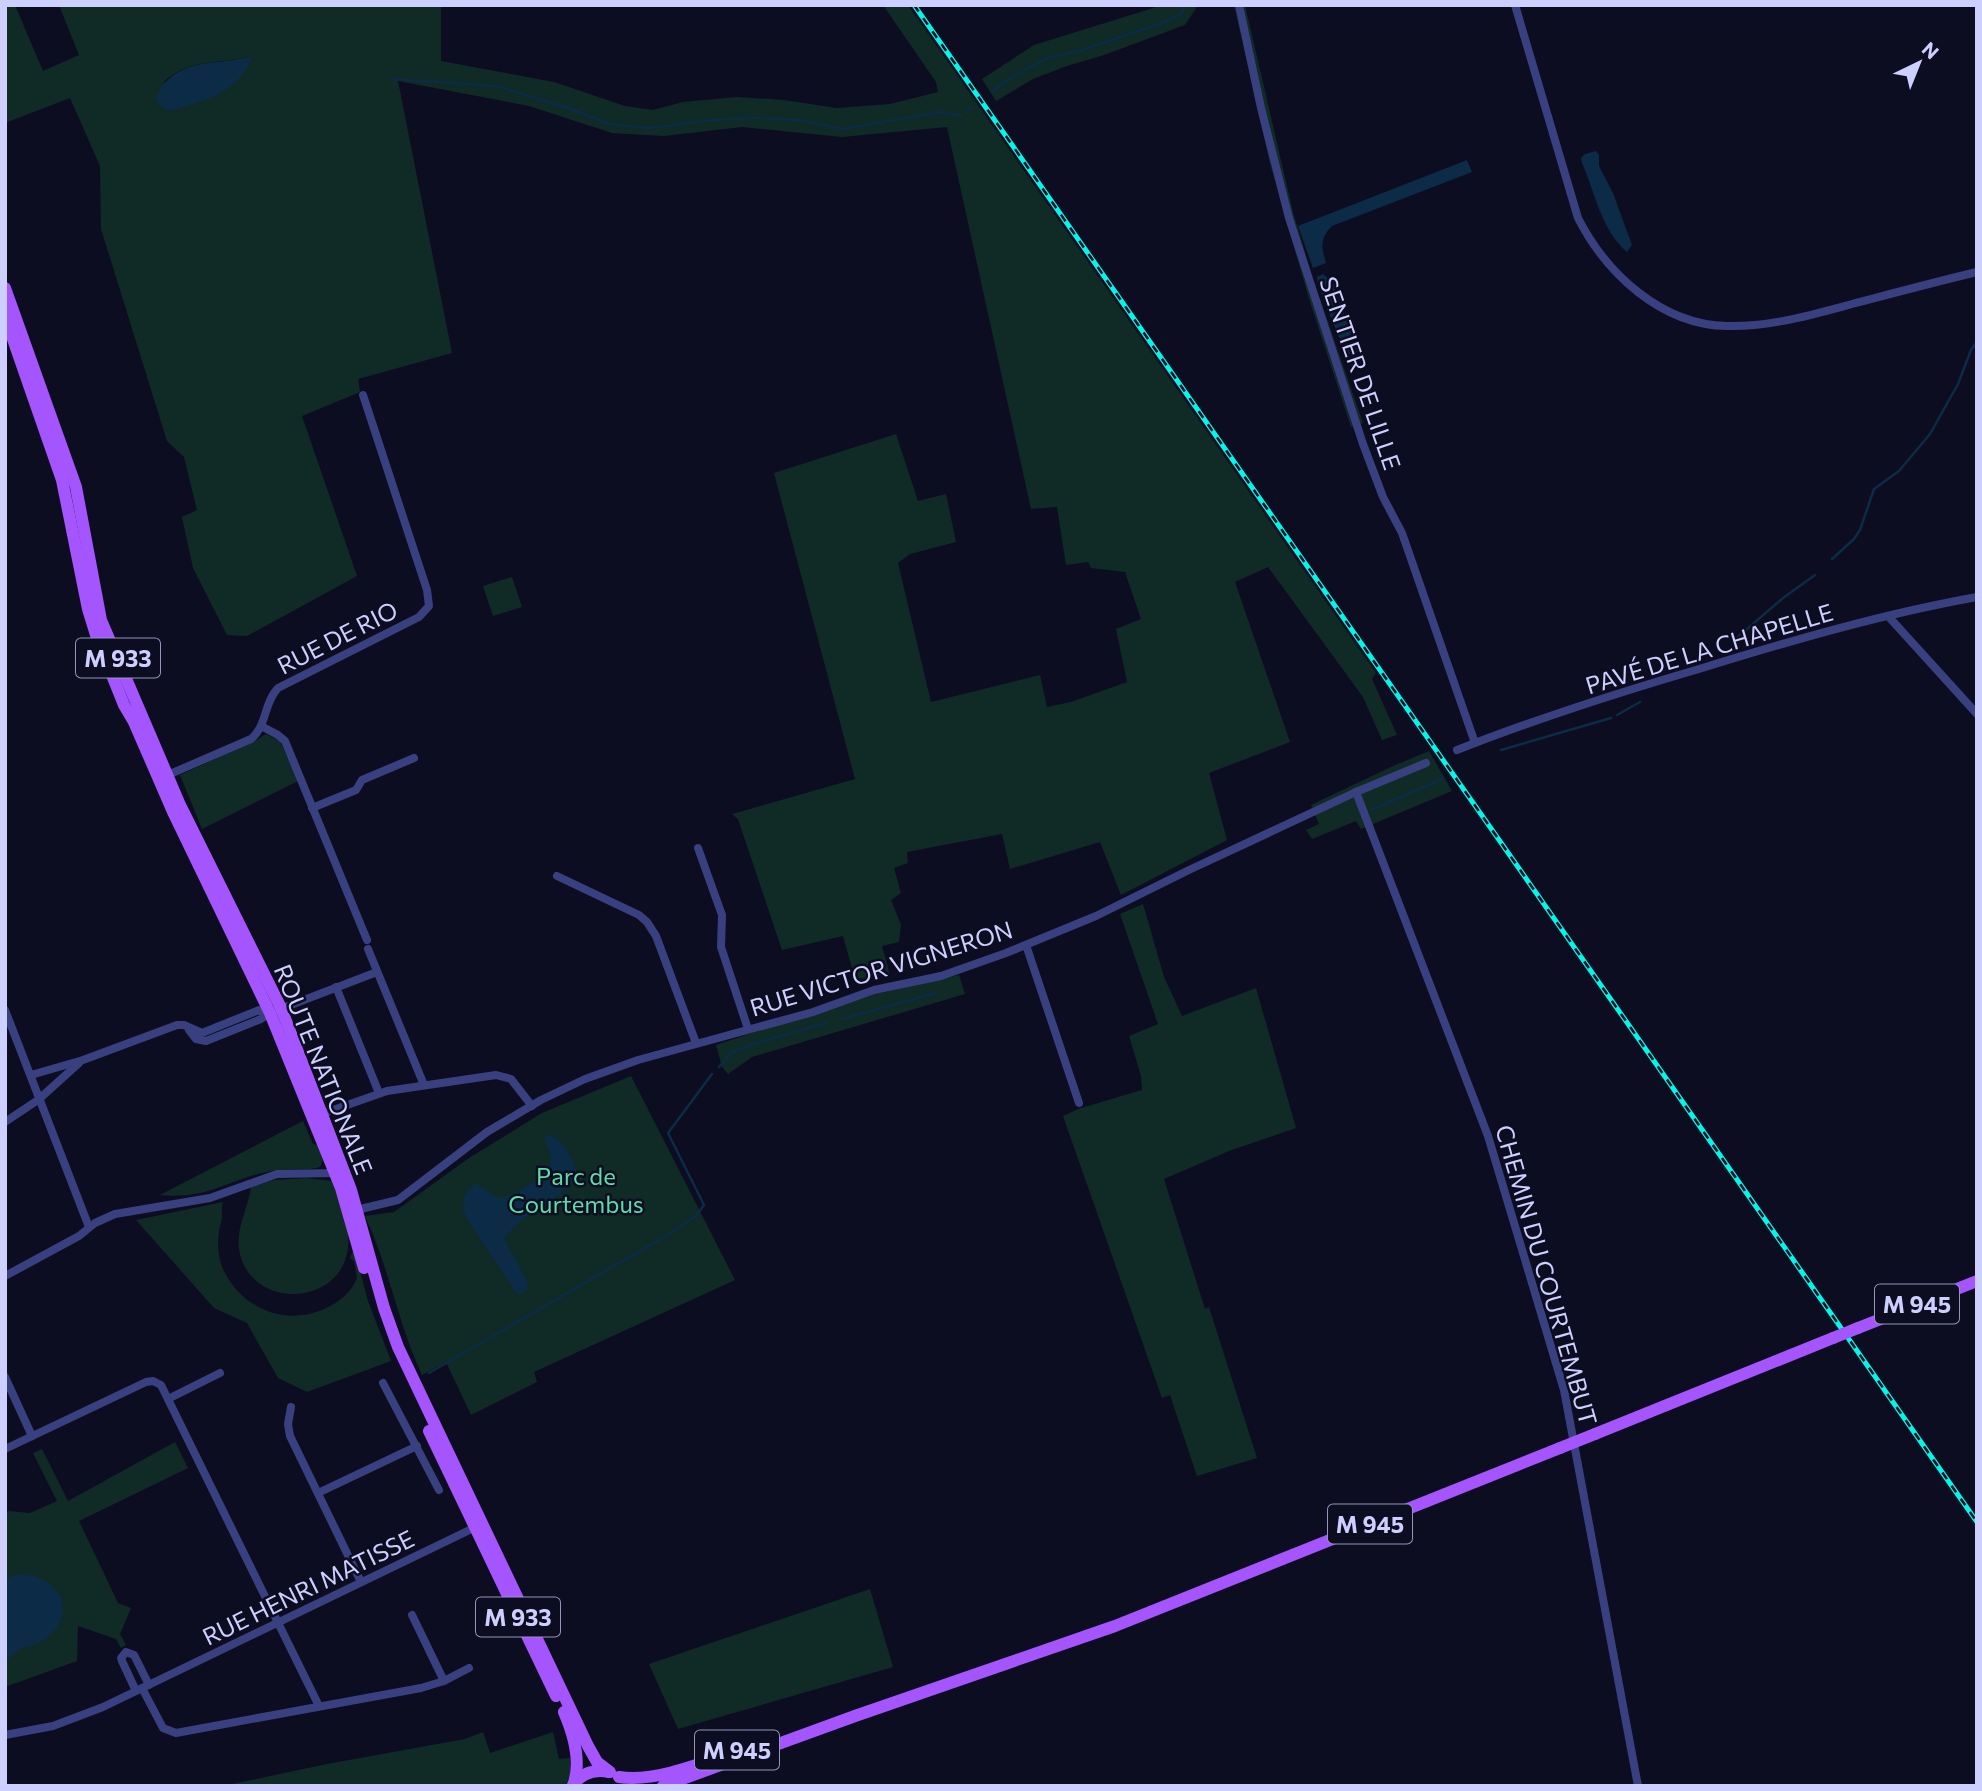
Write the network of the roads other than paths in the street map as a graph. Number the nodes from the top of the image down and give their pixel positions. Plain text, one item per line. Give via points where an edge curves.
1 (1239, 5) edge
2 (1515, 5) edge
3 (1977, 272) edge
4 (5, 288) edge
5 (8, 312) edge
6 (363, 395) dead end
7 (1977, 592) edge
8 (1977, 597) edge
9 (1927, 606) junction
10 (1888, 616) junction
11 (1977, 714) edge
12 (261, 726) junction
13 (1475, 743) junction
14 (1457, 750) dead end
15 (414, 758) dead end
16 (1426, 763) dead end
17 (163, 778) junction
18 (1356, 792) junction
19 (312, 808) junction
20 (698, 848) dead end
21 (557, 876) dead end
22 (1026, 945) junction
23 (377, 972) junction
24 (336, 987) junction
25 (5, 1010) edge
26 (276, 1011) junction
27 (748, 1029) junction
28 (696, 1043) junction
29 (83, 1060) junction
30 (31, 1075) junction
31 (424, 1085) junction
32 (379, 1093) junction
33 (38, 1100) junction
34 (1079, 1103) dead end
35 (532, 1105) junction
36 (318, 1115) junction
37 (5, 1122) edge
38 (340, 1172) junction
39 (353, 1211) junction
40 (89, 1227) junction
41 (5, 1276) edge
42 (1977, 1281) edge
43 (220, 1373) dead end
44 (5, 1377) edge
45 (383, 1383) dead end
46 (168, 1399) junction
47 (291, 1407) dead end
48 (32, 1436) junction
49 (417, 1446) junction
50 (5, 1449) edge
51 (439, 1490) dead end
52 (318, 1493) junction
53 (479, 1526) junction
54 (361, 1582) junction
55 (412, 1615) dead end
56 (277, 1623) junction
57 (469, 1668) dead end
58 (444, 1681) junction
59 (143, 1688) junction
60 (319, 1706) junction
61 (855, 1716) junction
62 (5, 1734) edge
63 (619, 1778) edge
64 (573, 1786) edge
65 (663, 1786) edge
66 (1637, 1786) edge

1 - 13 street, SENTIER DE LILLE via 1300,253 1363,444 1404,538
2 - 3 street via 1583,228 1616,273 1675,315 1727,326 1772,324
4 - 5 main road, ROUTE NATIONALE / M 933
5 - 17 main road, ROUTE NATIONALE / M 933 via 65,491 92,623 124,705
6 - 12 street, RUE DE RIO via 429,607 419,617 278,688
7 - 9 street
8 - 9 street, PAVÉ DE LA CHAPELLE
9 - 10 street, PAVÉ DE LA CHAPELLE
10 - 11 street
10 - 13 street, PAVÉ DE LA CHAPELLE via 1616,693
12 - 17 street via 251,739
12 - 19 street via 285,741
13 - 14 street, PAVÉ DE LA CHAPELLE
15 - 19 street
16 - 18 street, RUE VICTOR VIGNERON
17 - 26 main road, ROUTE NATIONALE / M 933
18 - 22 street, RUE VICTOR VIGNERON
18 - 66 street, CHEMIN DU COURTEMBUT via 1488,1136 1564,1391
19 - 23 street
20 - 27 street via 722,915 721,947
21 - 28 street via 648,922
22 - 27 street, RUE VICTOR VIGNERON via 941,976 874,990
22 - 34 street
23 - 24 street
23 - 31 street
24 - 26 street
24 - 32 street
25 - 30 street
26 - 29 street via 206,1041 196,1039 187,1026 177,1025
26 - 36 main road, ROUTE NATIONALE / M 933
27 - 28 street, RUE VICTOR VIGNERON
28 - 35 street, RUE VICTOR VIGNERON via 610,1069
29 - 30 street
29 - 33 street
30 - 33 street
31 - 32 street
31 - 35 street via 501,1075 516,1083
32 - 36 street
33 - 37 street
33 - 40 street
35 - 39 street, RUE VICTOR VIGNERON via 470,1143 398,1200
36 - 38 main road, ROUTE NATIONALE / M 933
38 - 39 main road, ROUTE NATIONALE / M 933
38 - 40 street via 278,1174 210,1198 115,1214
39 - 53 main road, ROUTE NATIONALE / M 933 via 392,1332
40 - 41 street
42 - 61 main road, M 945, bridge via 1115,1626
43 - 46 street
44 - 48 street
45 - 49 street
46 - 48 street via 161,1385 149,1381
46 - 56 street
47 - 52 street via 290,1436
48 - 50 street
49 - 51 street
49 - 52 street
52 - 54 street
53 - 54 street, RUE HENRI MATISSE
53 - 63 main road, ROUTE NATIONALE / M 933 via 588,1746 597,1762
53 - 64 main road, ROUTE NATIONALE / M 933 via 569,1724 577,1768
54 - 56 street, RUE HENRI MATISSE
55 - 58 street
56 - 59 street, RUE HENRI MATISSE
56 - 60 street
57 - 58 street
58 - 60 street
59 - 60 street via 160,1725 171,1733
59 - 62 street, RUE HENRI MATISSE via 73,1720
61 - 63 main road, M 945 via 669,1773
61 - 65 main road, M 945
63 - 64 main road via 599,1771 587,1773

